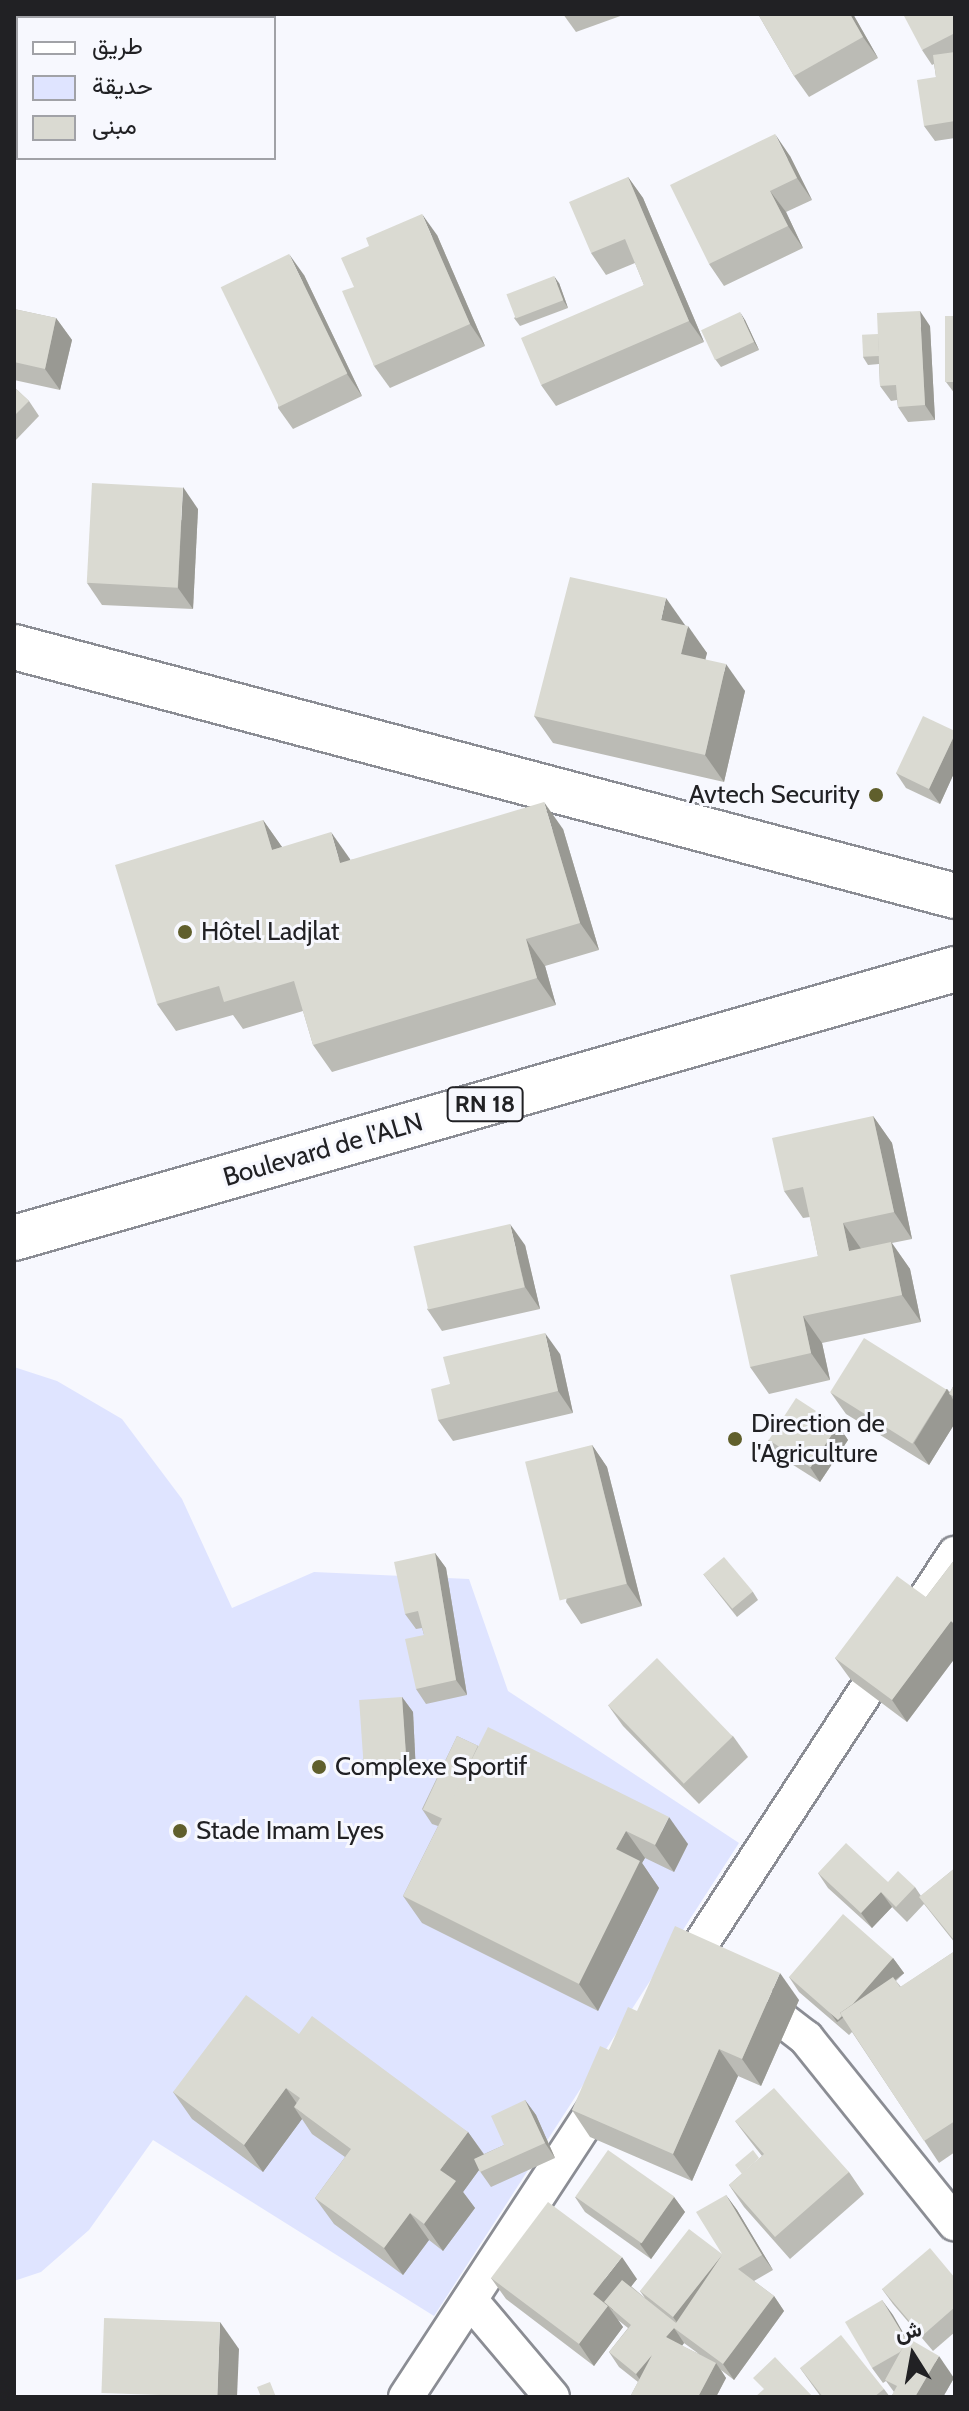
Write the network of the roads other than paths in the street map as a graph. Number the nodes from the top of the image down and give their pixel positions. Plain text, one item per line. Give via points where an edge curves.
1 (14, 647) edge
2 (955, 896) edge
3 (955, 969) edge
4 (14, 1238) edge
5 (955, 1554) edge
6 (716, 1968) junction
7 (661, 2006) edge
8 (626, 2059) edge
9 (955, 2223) edge
10 (470, 2300) junction
11 (406, 2397) edge
12 (552, 2397) edge

1 - 2 main road
3 - 4 main road, Boulevard de l'ALN / RN 18
5 - 6 street
6 - 7 street
6 - 9 street via 806,2038
8 - 10 street
10 - 11 street
10 - 12 street

